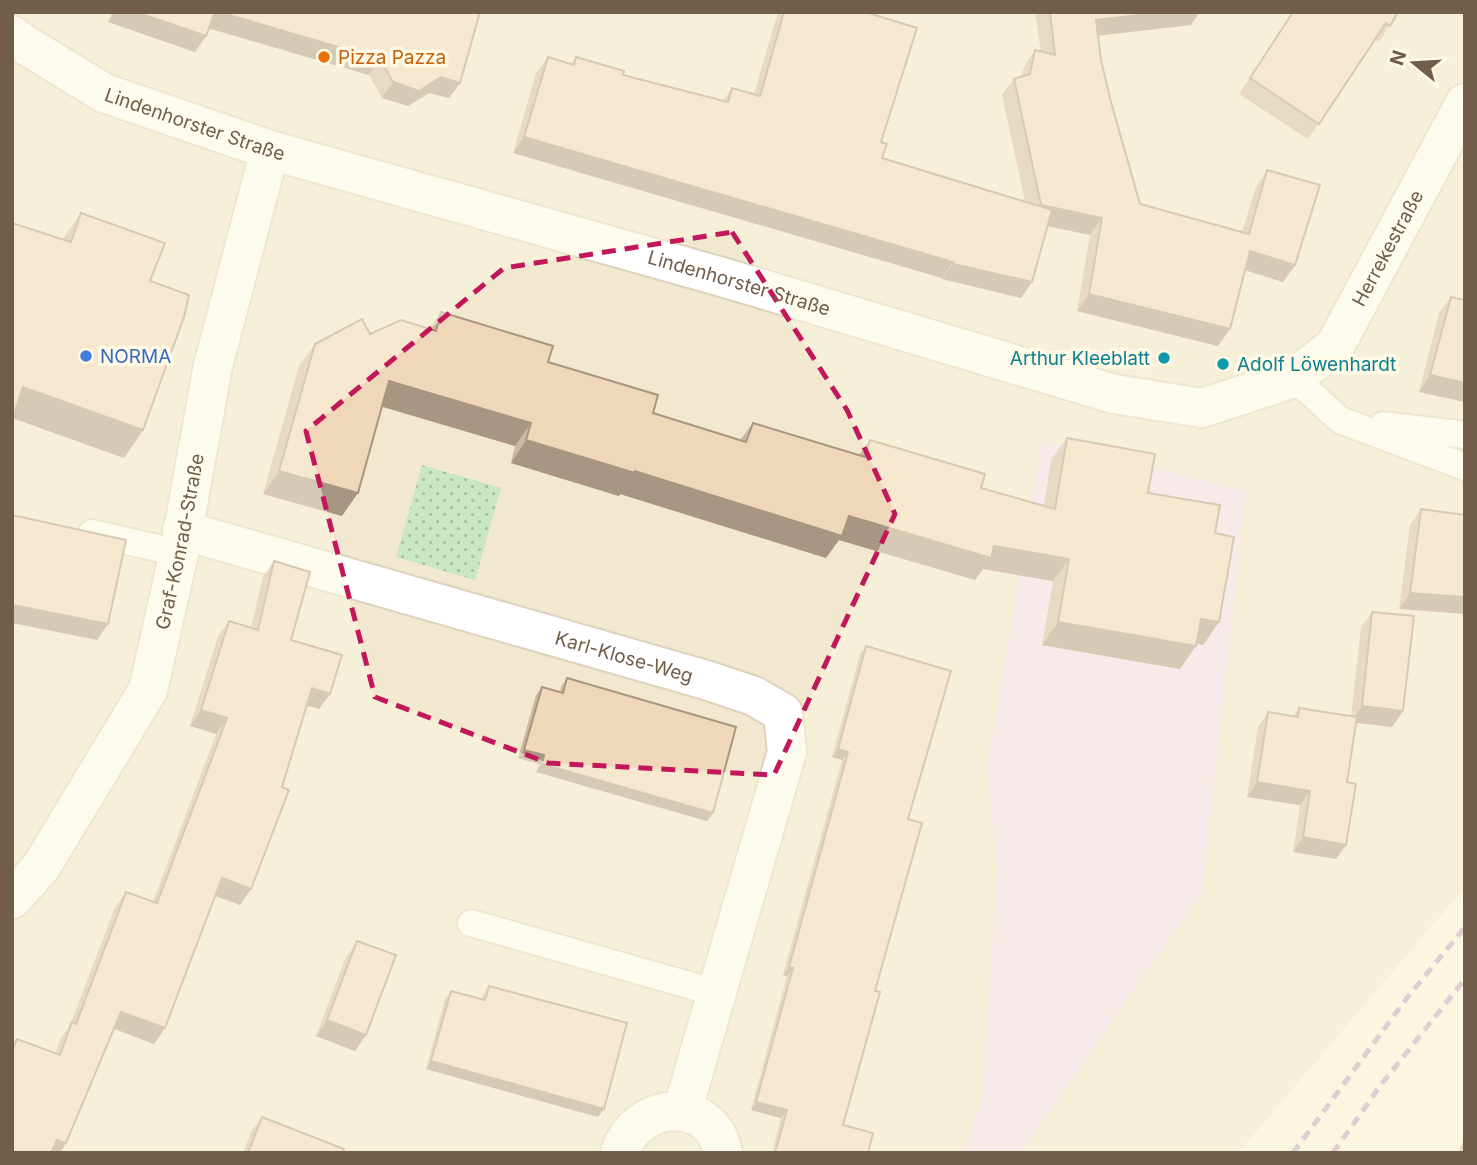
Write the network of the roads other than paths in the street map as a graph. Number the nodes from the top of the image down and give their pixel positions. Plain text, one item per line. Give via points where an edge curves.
1 (12, 35) edge
2 (1465, 103) edge
3 (270, 150) junction
4 (1294, 377) junction
5 (1340, 420) junction
6 (1465, 435) edge
7 (1465, 467) edge
8 (62, 527) edge
9 (181, 541) junction
10 (12, 899) edge
11 (471, 923) dead end
12 (717, 993) junction
13 (682, 1112) junction
14 (620, 1153) edge
15 (723, 1153) edge

1 - 3 street, Lindenhorster Straße via 104,93
2 - 4 street, Herrekestraße via 1335,346
3 - 4 street, Lindenhorster Straße via 722,277 1114,394 1202,408
3 - 9 street, Graf-Konrad-Straße via 213,366
4 - 5 lane
5 - 6 lane
5 - 7 lane
8 - 9 lane
9 - 10 street, Graf-Konrad-Straße via 148,690 41,867
9 - 12 street, Karl-Klose-Weg via 706,680 754,696 783,713 787,752
11 - 12 lane
12 - 13 street, Karl-Klose-Weg
13 - 14 street via 648,1116 634,1126
13 - 15 street via 713,1130

